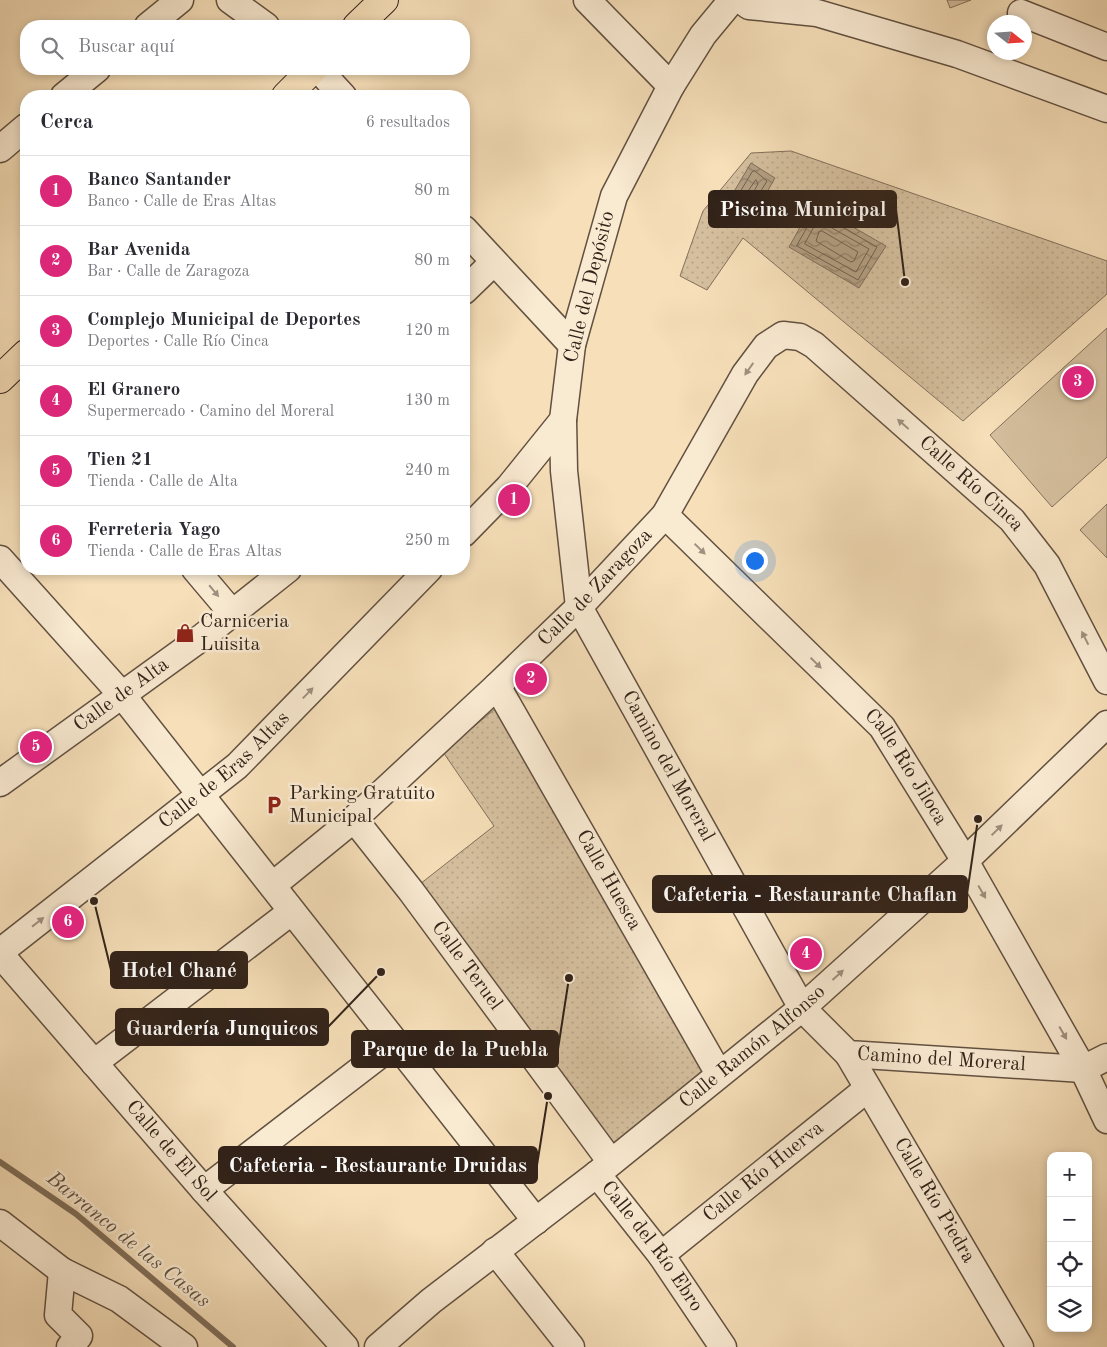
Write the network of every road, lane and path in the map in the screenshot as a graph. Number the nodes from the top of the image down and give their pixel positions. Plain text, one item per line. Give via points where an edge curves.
1 (180, 0) edge
2 (230, 0) edge
3 (257, 0) edge
4 (384, 0) edge
5 (586, 0) edge
6 (732, 0) edge
7 (741, 0) edge
8 (1021, 13) dead end
9 (155, 20) edge
10 (258, 20) edge
11 (275, 20) edge
12 (363, 20) edge
13 (1107, 47) edge
14 (90, 75) edge
15 (307, 75) edge
16 (324, 75) edge
17 (671, 86) junction
18 (71, 90) edge
19 (292, 90) edge
20 (337, 90) edge
21 (1107, 110) edge
22 (20, 132) edge
23 (0, 149) edge
24 (470, 236) edge
25 (494, 262) junction
26 (470, 285) edge
27 (783, 335) joint
28 (572, 345) junction
29 (563, 420) junction
30 (524, 466) junction
31 (564, 471) junction
32 (665, 515) junction
33 (470, 527) edge
34 (0, 559) edge
35 (200, 575) edge
36 (281, 575) edge
37 (423, 575) edge
38 (579, 607) junction
39 (233, 614) junction
40 (1107, 682) edge
41 (497, 686) junction
42 (122, 695) junction
43 (1107, 724) edge
44 (2, 777) edge
45 (201, 796) junction
46 (354, 819) junction
47 (965, 861) junction
48 (273, 885) junction
49 (291, 912) junction
50 (0, 953) edge
51 (802, 1008) junction
52 (394, 1044) junction
53 (848, 1054) junction
54 (1107, 1056) edge
55 (94, 1063) junction
56 (1082, 1068) junction
57 (719, 1074) junction
58 (867, 1089) junction
59 (1107, 1120) edge
60 (604, 1168) junction
61 (204, 1190) junction
62 (536, 1221) junction
63 (0, 1223) edge
64 (495, 1251) junction
65 (661, 1255) junction
66 (62, 1271) junction
67 (70, 1347) edge
68 (184, 1347) edge
69 (345, 1347) edge
70 (378, 1347) edge
71 (571, 1347) edge
72 (723, 1347) edge
73 (1020, 1347) edge

1 - 9 street
2 - 10 street
3 - 11 street
4 - 12 highway
5 - 17 street
6 - 17 street, Calle del Depósito via 703,35
7 - 21 street via 749,6 817,13 957,54
8 - 13 street
14 - 18 street
15 - 19 highway
16 - 20 street
17 - 28 street, Calle del Depósito via 614,196
22 - 23 street
24 - 25 street
25 - 26 street
25 - 28 street
27 -> 32 street, Calle de Zaragoza via 766,346 745,374
40 -> 27 street, Calle Río Cinca via 1047,565 1012,520 814,345 800,337
28 - 29 street, Calle del Depósito
29 - 30 street
29 - 31 street, Calle del Depósito
30 - 31 street via 548,466
30 - 33 street via 509,487
31 - 38 street, Calle del Depósito
32 - 38 street, Calle de Zaragoza
32 -> 47 street, Calle Río Jiloca via 882,727
34 - 42 street
35 -> 39 street
36 - 39 street, Calle de Alta
45 -> 37 street, Calle de Eras Altas via 237,766
38 - 41 street, Calle de Zaragoza
38 - 51 street, Camino del Moreral
39 - 42 street, Calle de Alta
41 - 46 street, Calle de Zaragoza
41 - 57 street, Calle Huesca
42 - 44 street, Calle de Alta via 23,768
42 - 45 street
47 -> 43 street, Calle Ramón Alfonso
45 - 48 street
50 -> 45 street, Calle de Eras Altas
46 - 48 street, Calle de Zaragoza
46 - 60 street, Calle Teruel via 411,892
51 -> 47 street, Calle Ramón Alfonso
47 -> 56 street, Calle Río Jiloca
48 - 49 street
49 - 52 street
49 - 55 street
50 - 55 street, Calle de El Sol
51 - 53 street, Camino del Moreral
51 - 57 street, Calle Ramón Alfonso
52 - 61 street
52 - 62 street
53 - 56 street, Camino del Moreral
53 - 58 street, Calle Río Piedra
54 - 56 street
55 - 61 street, Calle de El Sol
56 - 59 street
57 - 60 street, Calle Ramón Alfonso
58 - 65 street, Calle Río Huerva
58 - 73 street, Calle Río Piedra
60 - 62 street, Calle Ramón Alfonso
60 - 65 street, Calle del Río Ebro
61 - 69 street, Calle de El Sol
62 - 64 street, Calle Ramón Alfonso
63 - 66 street
64 - 70 street, Calle Ramón Alfonso
64 - 71 street
65 - 72 street, Calle del Río Ebro
66 - 67 street via 58,1315 79,1336
66 - 68 street via 118,1300

